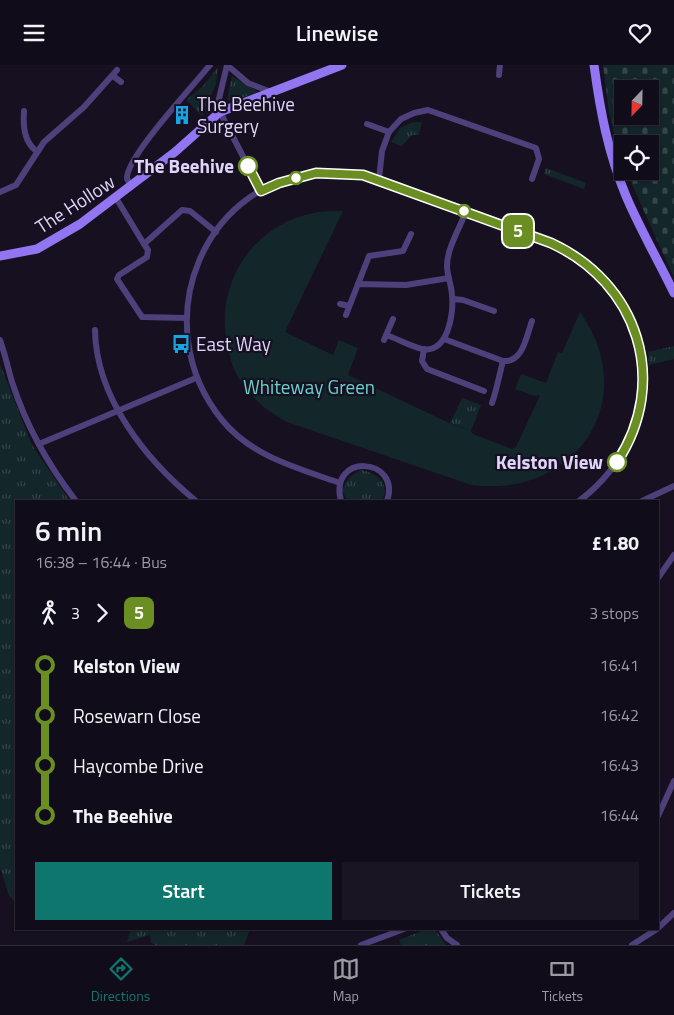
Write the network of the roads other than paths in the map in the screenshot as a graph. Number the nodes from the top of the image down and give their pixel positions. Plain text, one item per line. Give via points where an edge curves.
1 (210, 65) edge
2 (227, 65) edge
3 (342, 65) edge
4 (500, 65) edge
5 (594, 65) edge
6 (499, 75) dead end
7 (121, 82) dead end
8 (271, 92) junction
9 (24, 111) dead end
10 (220, 113) junction
11 (367, 124) dead end
12 (390, 131) junction
13 (36, 151) junction
14 (379, 179) junction
15 (532, 179) dead end
16 (132, 185) junction
17 (261, 191) junction
18 (0, 192) edge
19 (116, 198) junction
20 (466, 211) junction
21 (216, 232) junction
22 (411, 234) dead end
23 (144, 244) junction
24 (0, 256) edge
25 (449, 278) junction
26 (358, 284) junction
27 (674, 293) edge
28 (453, 299) junction
29 (489, 301) dead end
30 (340, 303) dead end
31 (349, 307) junction
32 (486, 308) junction
33 (494, 311) dead end
34 (346, 315) dead end
35 (186, 318) junction
36 (393, 319) dead end
37 (532, 321) dead end
38 (95, 330) dead end
39 (444, 339) junction
40 (0, 341) edge
41 (424, 349) junction
42 (503, 361) junction
43 (196, 379) junction
44 (484, 391) dead end
45 (492, 403) dead end
46 (118, 411) junction
47 (39, 445) junction
48 (340, 483) junction
49 (674, 487) edge
50 (75, 500) edge
51 (195, 500) edge
52 (341, 500) edge
53 (390, 500) edge
54 (580, 500) edge
55 (644, 500) edge
56 (674, 555) edge
57 (659, 577) edge
58 (674, 781) edge
59 (659, 814) edge
60 (674, 913) edge
61 (659, 926) edge
62 (399, 930) edge
63 (442, 930) edge
64 (654, 930) edge
65 (361, 945) edge
66 (457, 945) edge
67 (632, 945) edge

1 - 16 street via 129,167 127,179
2 - 8 street via 248,83
2 - 10 street via 218,103
3 - 8 street, The Hollow
4 - 6 street
5 - 27 street via 599,107 613,160 642,231
7 - 13 street via 115,73
8 - 10 street, The Hollow
9 - 13 street via 25,137
10 - 16 street, The Hollow
10 - 17 street
11 - 12 street
12 - 14 street via 382,151
12 - 15 street via 401,119 414,113 428,111 452,119 536,148 539,159
13 - 18 street via 16,185
14 - 17 street via 346,173 316,173
14 - 20 street
16 - 19 street, The Hollow
17 - 21 street via 233,213
19 - 23 street
19 - 24 street, The Hollow via 80,225 36,249
20 - 25 street via 448,257
20 - 54 street via 551,243 578,257 617,295 632,323 643,365 637,421 623,453 610,472
21 - 23 street via 186,209
21 - 35 street via 190,285
22 - 26 street via 403,251 369,256
23 - 35 street via 147,257 119,275 118,283 142,317
25 - 26 street via 406,285
25 - 28 street
26 - 31 street
28 - 32 street
28 - 39 street
29 - 32 street
30 - 31 street
31 - 34 street
32 - 33 street
35 - 43 street via 186,338
36 - 41 street via 385,338
37 - 42 street via 518,358 511,362
38 - 46 street via 102,375
39 - 41 street via 432,348
39 - 42 street
40 - 47 street via 12,382
41 - 44 street via 422,361 427,369
42 - 45 street
43 - 46 street
43 - 48 street via 222,420 250,445 267,456
46 - 47 street
46 - 51 street via 145,452
47 - 50 street via 56,476
48 - 52 street
48 - 53 street via 350,469 372,467 388,481
49 - 55 street
56 - 57 street
58 - 59 street
60 - 61 street
62 - 65 street
63 - 66 street
64 - 67 street

